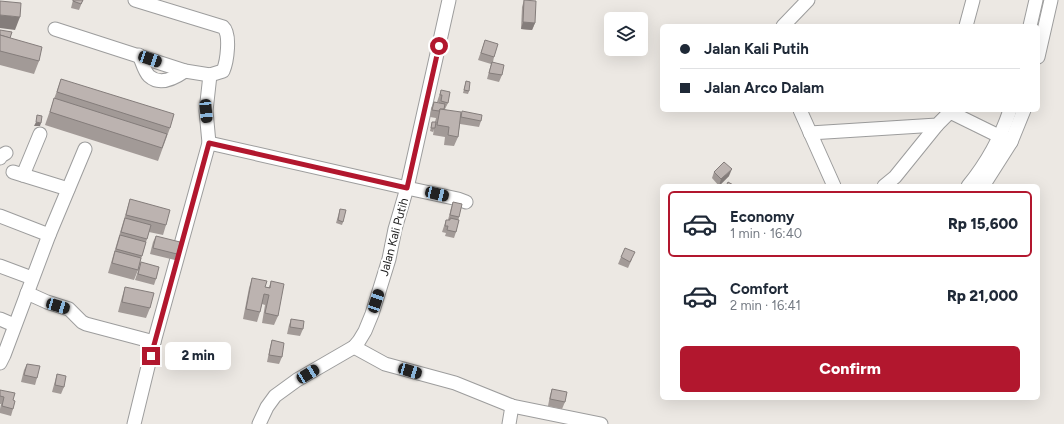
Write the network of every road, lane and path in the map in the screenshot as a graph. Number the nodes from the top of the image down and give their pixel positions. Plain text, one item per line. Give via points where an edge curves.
1 (135, 0) edge
2 (449, 0) edge
3 (808, 0) edge
4 (973, 0) edge
5 (1036, 0) edge
6 (1051, 0) edge
7 (785, 24) edge
8 (967, 24) edge
9 (1030, 24) edge
10 (56, 29) dead end
11 (1040, 48) edge
12 (210, 75) junction
13 (801, 112) edge
14 (949, 112) edge
15 (952, 112) edge
16 (1010, 112) edge
17 (1023, 112) edge
18 (937, 125) junction
19 (810, 133) junction
20 (40, 134) dead end
21 (1006, 139) junction
22 (209, 143) junction
23 (85, 149) dead end
24 (833, 184) edge
25 (886, 184) edge
26 (970, 184) edge
27 (984, 184) edge
28 (407, 188) junction
29 (68, 189) junction
30 (466, 202) dead end
31 (0, 216) edge
32 (49, 234) junction
33 (0, 266) edge
34 (32, 278) junction
35 (27, 293) junction
36 (0, 319) edge
37 (14, 325) junction
38 (154, 342) junction
39 (354, 347) junction
40 (0, 363) edge
41 (512, 406) junction
42 (134, 424) edge
43 (259, 424) edge
44 (510, 424) edge
45 (601, 424) edge

1 - 12 street via 226,30 228,37 225,66 223,71
2 - 28 street, Jalan Kali Putih
3 - 7 street
4 - 8 street
5 - 9 street
6 - 11 street
10 - 12 street via 185,71
12 - 22 street via 206,111
13 - 19 street
14 - 18 street
15 - 21 street
16 - 21 street
17 - 21 street
18 - 19 street
18 - 25 street
19 - 24 street
20 - 29 street via 18,173
21 - 26 street
21 - 27 street
22 - 28 street
22 - 38 street
23 - 29 street
28 - 30 street
28 - 39 street, Jalan Kali Putih via 372,314 365,332
29 - 32 street
31 - 32 street
32 - 34 street
33 - 34 street
34 - 35 street
35 - 37 street
35 - 38 street via 68,309 86,324
36 - 37 street
37 - 40 street
38 - 42 street
39 - 41 street via 385,364 455,383
39 - 43 street, Jalan Kali Putih via 274,396
41 - 44 street
41 - 45 street

